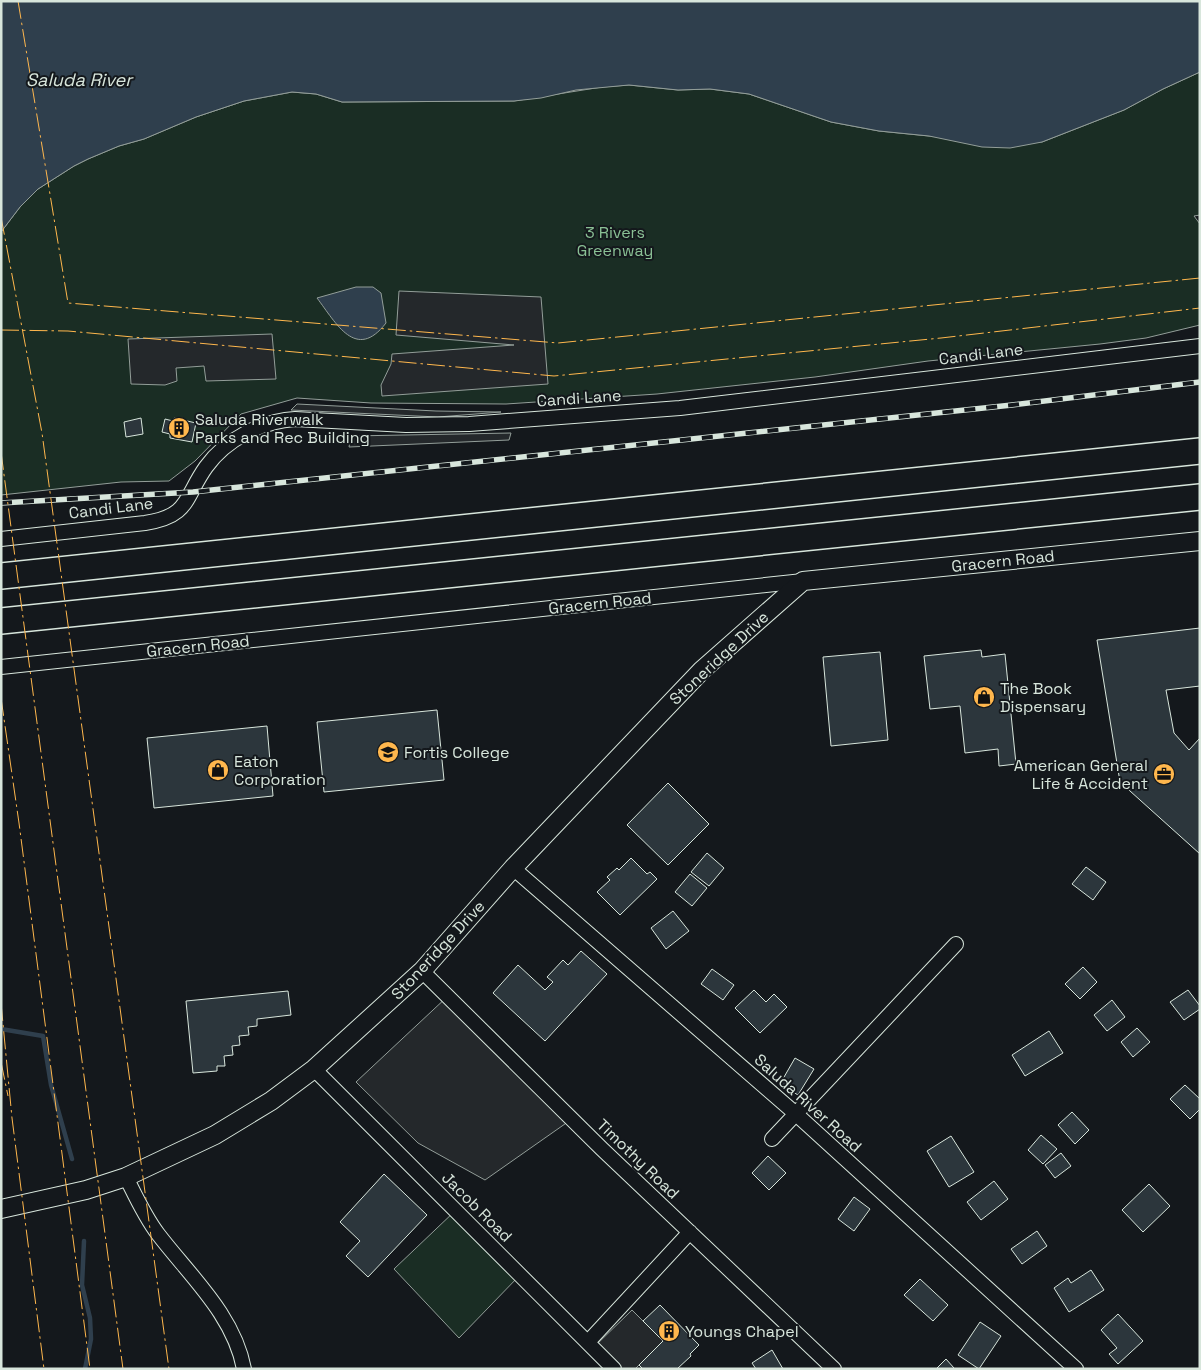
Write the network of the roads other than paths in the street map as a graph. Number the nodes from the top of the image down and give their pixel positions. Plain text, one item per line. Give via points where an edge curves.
1 (1200, 346) edge
2 (1200, 451) edge
3 (1200, 497) edge
4 (1, 539) edge
5 (1200, 540) edge
6 (1, 576) edge
7 (803, 581) junction
8 (1, 621) edge
9 (1, 667) edge
10 (513, 868) junction
11 (956, 944) dead end
12 (422, 971) junction
13 (314, 1070) junction
14 (796, 1114) junction
15 (772, 1139) dead end
16 (126, 1177) junction
17 (1, 1210) edge
18 (690, 1232) junction
19 (588, 1342) junction
20 (244, 1369) edge
21 (614, 1369) edge
22 (834, 1369) edge
23 (1076, 1369) edge

1 - 4 street, Candi Lane via 680,408 469,424 282,420 243,436 219,454 206,468 186,503 169,517 145,523
2 - 6 highway
3 - 8 highway
5 - 7 street, Gracern Road
7 - 9 street, Gracern Road
7 - 10 street, Stoneridge Drive via 702,670
10 - 12 street, Stoneridge Drive
10 - 14 street, Saluda River Road
11 - 14 street
12 - 13 street, Stoneridge Drive
12 - 18 street, Timothy Road
13 - 16 street, Stoneridge Drive via 215,1135
13 - 19 street, Jacob Road
14 - 15 street
14 - 23 street, Saluda River Road
16 - 17 street, Stoneridge Drive via 77,1193
16 - 20 street via 157,1233 197,1282 233,1335
18 - 19 street
18 - 22 street, Timothy Road
19 - 21 street, Jacob Road

